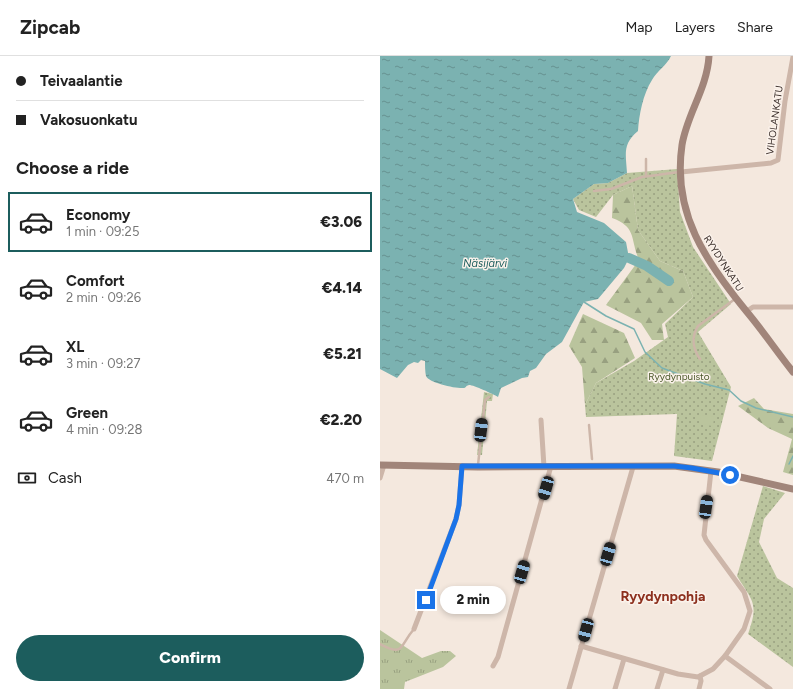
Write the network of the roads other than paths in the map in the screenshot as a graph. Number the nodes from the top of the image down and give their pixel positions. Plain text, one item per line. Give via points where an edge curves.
1 (710, 56) edge
2 (793, 57) edge
3 (646, 159) dead end
4 (681, 172) junction
5 (646, 176) junction
6 (594, 191) dead end
7 (735, 299) junction
8 (793, 307) edge
9 (747, 311) junction
10 (700, 359) dead end
11 (793, 372) edge
12 (490, 397) dead end
13 (541, 420) dead end
14 (589, 425) dead end
15 (592, 459) dead end
16 (382, 465) edge
17 (462, 466) junction
18 (548, 466) junction
19 (632, 466) junction
20 (478, 467) junction
21 (711, 471) junction
22 (380, 478) edge
23 (793, 489) edge
24 (414, 629) joint
25 (380, 644) edge
26 (581, 646) junction
27 (725, 656) junction
28 (624, 659) junction
29 (493, 666) dead end
30 (663, 670) junction
31 (700, 676) junction
32 (569, 689) edge
33 (615, 689) edge
34 (658, 689) edge
35 (699, 689) edge
36 (770, 689) edge

1 - 4 main road, RYYDYNKATU via 706,79 686,129 682,146
2 - 4 street, VIHOLANKATU via 778,160 771,163
3 - 5 lane
4 - 5 lane
4 - 7 main road, RYYDYNKATU via 685,208 696,238
5 - 6 lane via 611,189
7 - 9 main road, RYYDYNKATU
7 - 10 lane via 698,326 695,331 695,352
8 - 9 street via 753,307
9 - 11 main road, RYYDYNKATU
12 - 20 lane via 485,400
13 - 18 street
14 - 15 lane
16 - 17 main road
16 - 22 street
17 - 20 main road
17 - 24 street via 456,519
18 - 19 main road
18 - 20 main road
18 - 29 street via 498,657
19 - 21 main road via 674,466
19 - 26 street
21 - 23 main road
21 - 27 street via 703,530 706,540 736,578 750,606 748,622
24 - 25 lane via 402,647 396,651
26 - 28 street
26 - 32 street
27 - 31 street via 712,669
27 - 36 street
28 - 30 street
28 - 33 street
30 - 31 street
30 - 34 street
31 - 35 street via 702,681

